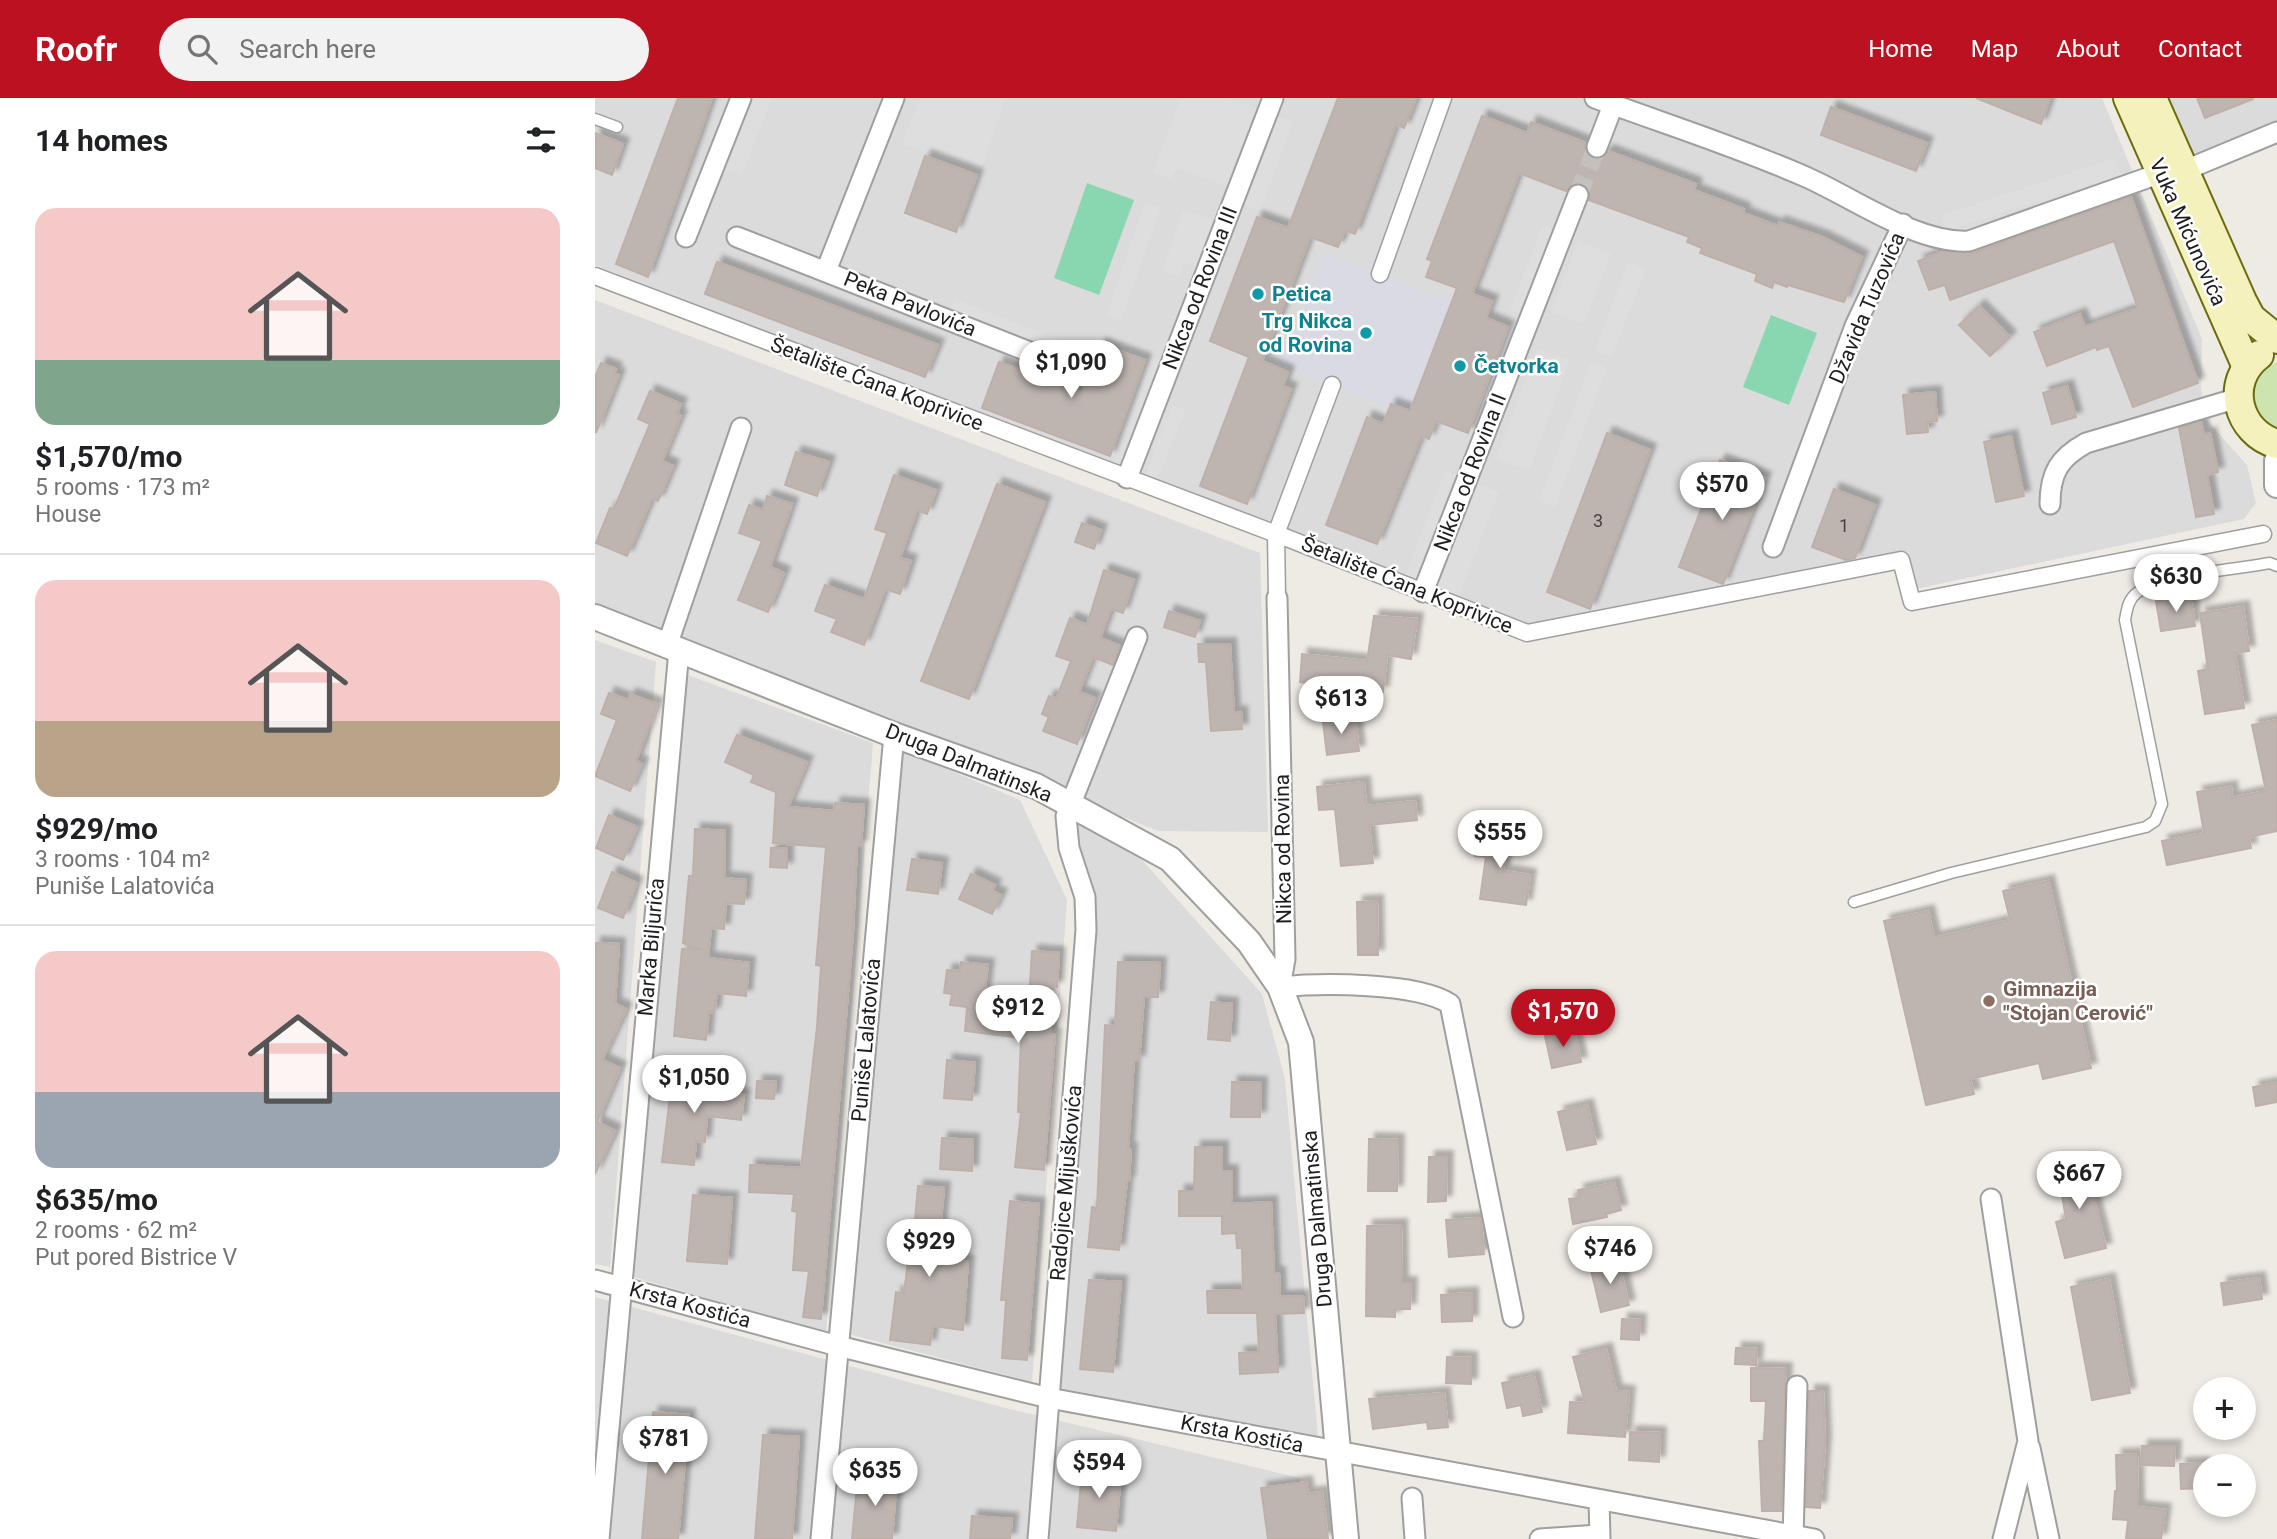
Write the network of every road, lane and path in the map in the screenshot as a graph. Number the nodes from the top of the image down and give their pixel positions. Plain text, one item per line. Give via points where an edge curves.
1 (741, 98) edge
2 (894, 98) edge
3 (1273, 98) edge
4 (1443, 98) edge
5 (2128, 98) edge
6 (2152, 98) edge
7 (1604, 101) edge
8 (595, 119) edge
9 (617, 127) dead end
10 (2277, 132) edge
11 (1597, 147) tunnel mouth
12 (2172, 172) junction
13 (1578, 195) tunnel mouth
14 (1903, 225) junction
15 (686, 237) dead end
16 (737, 237) dead end
17 (826, 271) junction
18 (1380, 274) dead end
19 (595, 276) edge
20 (2277, 339) edge
21 (2277, 347) edge
22 (2247, 367) junction
23 (1073, 369) dead end
24 (1332, 385) dead end
25 (2238, 398) junction
26 (741, 428) dead end
27 (2277, 444) edge
28 (2277, 461) edge
29 (1127, 478) junction
30 (2277, 485) edge
31 (2050, 504) dead end
32 (1276, 534) junction
33 (2263, 534) dead end
34 (1773, 547) dead end
35 (2277, 566) edge
36 (1423, 592) junction
37 (1277, 598) joint
38 (595, 617) edge
39 (1137, 637) dead end
40 (673, 648) junction
41 (894, 735) junction
42 (1069, 804) junction
43 (1854, 902) dead end
44 (1280, 987) junction
45 (1990, 1199) dead end
46 (595, 1280) edge
47 (620, 1286) junction
48 (1513, 1317) dead end
49 (838, 1346) junction
50 (1797, 1385) dead end
51 (1049, 1398) junction
52 (2028, 1441) junction
53 (1337, 1451) junction
54 (1412, 1499) dead end
55 (1599, 1500) junction
56 (1599, 1537) edge
57 (1793, 1537) edge
58 (599, 1539) edge
59 (821, 1539) edge
60 (1038, 1539) edge
61 (1346, 1539) edge
62 (1415, 1539) edge
63 (1540, 1539) edge
64 (1814, 1539) edge
65 (2003, 1539) edge
66 (2049, 1539) edge

1 - 15 street
2 - 17 street, Peka Pavlovića
3 - 29 street, Nikca od Rovina III
4 - 18 street
5 - 12 main road, Vuka Mićunovića
6 - 12 main road, Vuka Mićunovića
7 - 11 street
7 - 14 street, Džavida Tuzovića via 1805,177
8 - 9 lane
10 - 12 street
12 - 14 street via 1969,241 1954,242
12 - 20 main road, Vuka Mićunovića via 2251,318
12 - 22 main road, Vuka Mićunovića
13 - 36 street, Nikca od Rovina II
14 - 34 street, Džavida Tuzovića via 1855,326
16 - 17 street, Peka Pavlovića
17 - 23 street, Peka Pavlovića
19 - 29 street, Šetalište Ćana Koprivice
21 - 22 main road via 2263,352
22 - 25 main road
24 - 32 street, Nikca od Rovina
25 - 27 main road via 2251,429
25 - 31 street via 2086,443 2059,463 2051,480
26 - 40 street, Marka Biljurića
28 - 30 street
29 - 32 street, Šetalište Ćana Koprivice
32 - 36 street, Šetalište Ćana Koprivice
32 - 37 street, Nikca od Rovina
33 - 36 street, Šetalište Ćana Koprivice via 1912,602 1901,560 1527,633
35 - 43 lane via 2270,563 2155,584 2137,593 2127,605 2125,620 2162,804 2155,821
37 - 44 street, Nikca od Rovina via 1285,959
38 - 40 street, Druga Dalmatinska
39 - 42 street
40 - 41 street, Druga Dalmatinska
40 - 47 street, Marka Biljurića
41 - 42 street, Druga Dalmatinska via 1036,786
41 - 49 street, Puniše Lalatovića
42 - 44 street, Druga Dalmatinska via 1170,859 1249,942
42 - 51 street, Radojice Mijuškovića via 1066,828 1085,897 1086,930
44 - 48 street via 1317,983 1430,993 1450,1004
44 - 53 street, Druga Dalmatinska via 1301,1042
45 - 52 street
46 - 47 street, Krsta Kostića
47 - 49 street, Krsta Kostića
47 - 58 street, Marka Biljurića
49 - 51 street, Krsta Kostića
49 - 59 street, Puniše Lalatovića
50 - 57 street
51 - 53 street, Krsta Kostića
51 - 60 street, Radojice Mijuškovića
52 - 65 street
52 - 66 street
53 - 55 street, Krsta Kostića
53 - 61 street, Druga Dalmatinska
54 - 62 street
55 - 56 street
55 - 57 street, Krsta Kostića
56 - 63 street
57 - 64 street, Krsta Kostića

